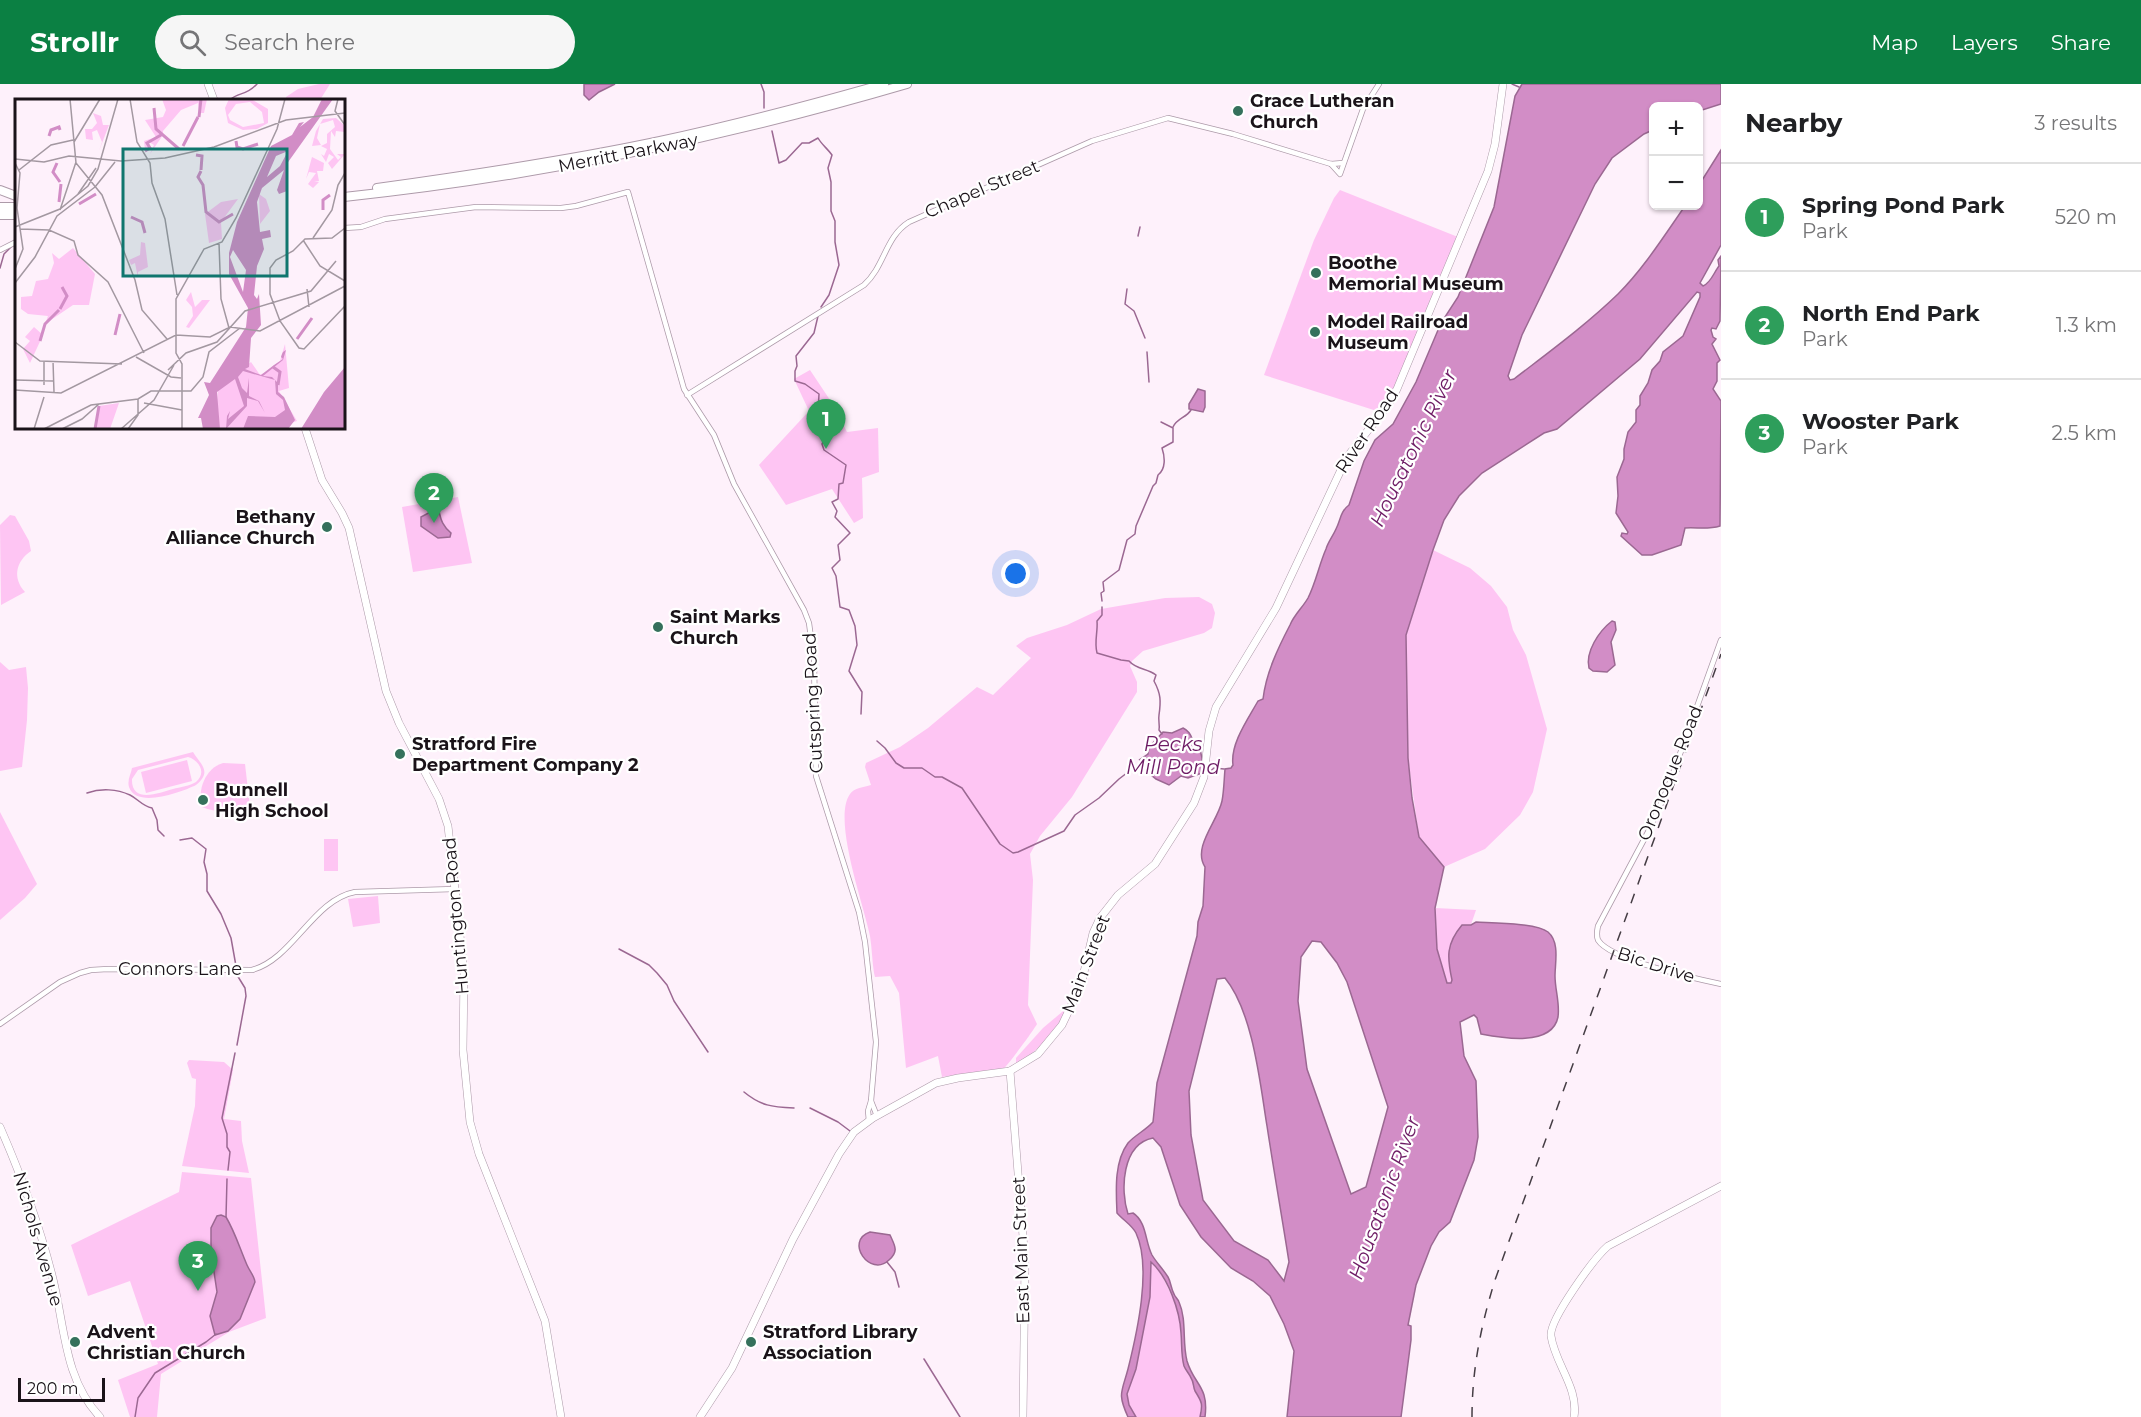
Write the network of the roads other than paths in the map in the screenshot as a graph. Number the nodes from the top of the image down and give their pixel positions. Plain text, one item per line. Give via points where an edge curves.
1 (208, 84) edge
2 (884, 84) edge
3 (907, 84) edge
4 (1378, 84) edge
5 (1503, 84) edge
6 (214, 99) edge
7 (616, 153) junction
8 (1343, 163) junction
9 (1331, 164) junction
10 (0, 190) edge
11 (345, 192) edge
12 (15, 196) edge
13 (345, 197) edge
14 (345, 228) edge
15 (15, 242) edge
16 (0, 250) edge
17 (687, 395) junction
18 (305, 429) edge
19 (1721, 640) edge
20 (1221, 698) joint
21 (455, 889) junction
22 (1597, 935) joint
23 (1721, 984) edge
24 (0, 1024) edge
25 (1010, 1071) junction
26 (871, 1101) junction
27 (877, 1116) junction
28 (869, 1121) junction
29 (0, 1127) edge
30 (1721, 1186) edge
31 (100, 1417) edge
32 (561, 1417) edge
33 (700, 1417) edge
34 (1023, 1417) edge
35 (1575, 1417) edge

1 - 6 main road
2 - 7 highway, Merritt Parkway
3 - 7 highway, Merritt Parkway via 793,116
4 - 8 street via 1363,109
5 - 20 main road, River Road via 1488,171 1404,375 1388,405 1347,457 1279,603
7 - 11 highway, Merritt Parkway
7 - 13 highway, Merritt Parkway via 455,183
8 - 9 street, Chapel Street
8 - 9 street via 1340,174
9 - 17 street, Chapel Street via 1168,118 1101,137 909,222 894,234 877,271 864,285
10 - 12 highway
14 - 17 street, Cutspring Road via 476,207 576,206 628,192
15 - 16 street
17 - 26 street, Cutspring Road via 714,435 734,484 809,623 815,674 816,776 865,942 876,1042
18 - 21 main road, Huntington Road via 322,480 349,528 386,691 442,806 449,830
19 - 22 street, Oronoque Road via 1667,790 1598,926
20 - 25 main road, Main Street via 1210,725 1205,773 1194,803 1160,858 1114,899 1100,918 1081,985 1062,1025 1038,1054
21 - 24 street, Connors Lane via 349,894 335,900 260,968 91,970 60,982
21 - 32 main road, Huntington Road via 464,979 463,1050 470,1122 545,1321
22 - 23 street, Bic Drive via 1614,952 1672,973
25 - 27 main road, Main Street via 942,1081
25 - 34 main road, East Main Street via 1025,1262
26 - 27 street, Cutspring Road
26 - 28 street, Cutspring Road
27 - 28 main road, Main Street
28 - 33 main road, Main Street via 854,1132 839,1154 793,1239 732,1368
29 - 31 main road, Nichols Avenue via 23,1179 49,1263 72,1368 89,1405
30 - 35 main road via 1608,1246 1559,1311 1551,1334 1574,1397

